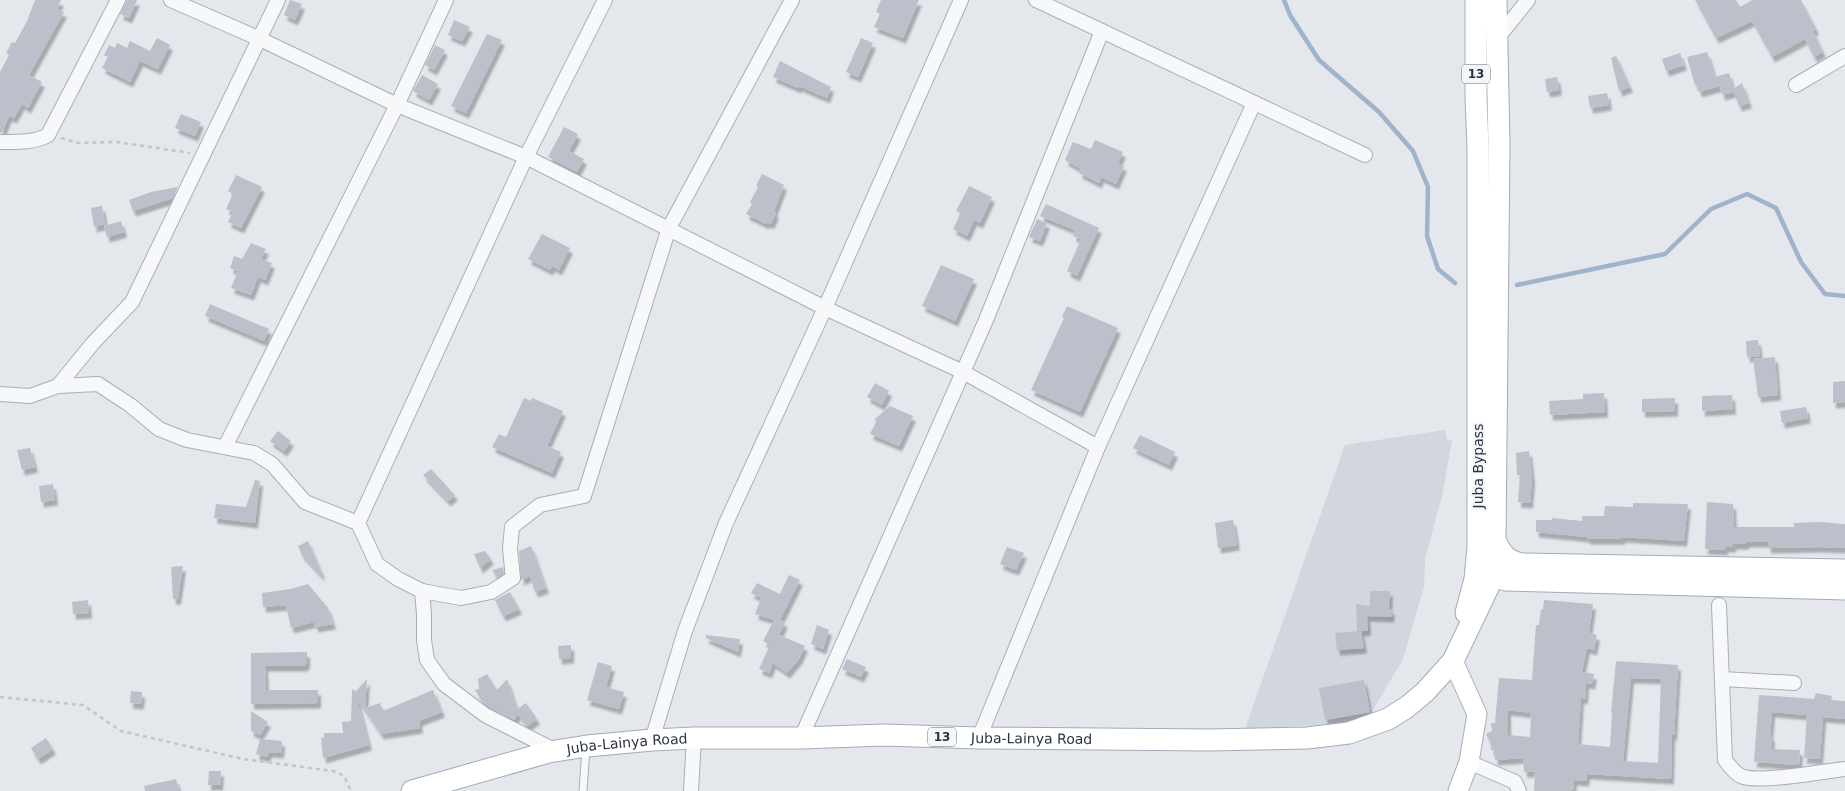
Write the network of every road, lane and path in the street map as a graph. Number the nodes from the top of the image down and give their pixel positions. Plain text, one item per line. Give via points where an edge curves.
1 (118, 0) edge
2 (171, 0) edge
3 (278, 0) edge
4 (446, 0) edge
5 (605, 0) edge
6 (792, 0) edge
7 (961, 0) edge
8 (1036, 0) edge
9 (1476, 0) edge
10 (1496, 0) edge
11 (1528, 0) edge
12 (1102, 31) junction
13 (260, 39) junction
14 (1496, 41) junction
15 (1845, 56) edge
16 (1796, 85) dead end
17 (1254, 103) junction
18 (398, 105) junction
19 (48, 135) junction
20 (0, 142) edge
21 (206, 150) junction
22 (1365, 155) dead end
23 (526, 157) junction
24 (669, 228) junction
25 (825, 308) junction
26 (963, 372) junction
27 (58, 386) junction
28 (0, 394) edge
29 (226, 447) junction
30 (1098, 447) junction
31 (358, 523) junction
32 (1487, 542) junction
33 (1845, 570) edge
34 (1494, 575) junction
35 (1562, 582) junction
36 (1845, 589) edge
37 (422, 591) junction
38 (1719, 605) dead end
39 (1472, 622) junction
40 (1453, 661) junction
41 (1722, 679) junction
42 (1794, 683) dead end
43 (0, 697) edge
44 (694, 738) junction
45 (801, 738) junction
46 (979, 738) junction
47 (652, 740) junction
48 (587, 746) junction
49 (556, 751) junction
50 (1469, 762) junction
51 (1845, 768) edge
52 (416, 790) edge
53 (351, 791) edge
54 (583, 791) edge
55 (692, 791) edge
56 (1458, 791) edge
57 (1519, 791) edge

1 - 19 street
2 - 13 street
3 - 13 street
4 - 18 street
5 - 23 street
6 - 24 street
7 - 25 street
8 - 12 street
9 - 32 main road, Juba Bypass / 13
10 - 14 main road, Juba Bypass
11 - 14 street
12 - 17 street
12 - 26 street
13 - 18 street
13 - 21 street
14 - 32 main road, Juba Bypass via 1499,145
15 - 16 street
17 - 22 street
17 - 30 street
18 - 23 street
18 - 29 street
19 - 20 street via 25,141
19 - 21 path via 78,142 117,142 190,153
21 - 27 street via 132,302
23 - 24 street
23 - 31 street
24 - 25 street
24 - 37 street via 584,496 540,505 512,527 513,578 490,592 461,598
25 - 26 street
25 - 47 street via 726,523 685,631
26 - 30 street
26 - 45 street
27 - 28 street via 30,396
27 - 29 street via 98,384 159,429 187,440
29 - 31 street via 254,453 272,464 305,502
30 - 46 street
31 - 37 street via 377,564
32 - 33 main road via 1511,562 1522,564
32 - 34 main road, Juba-Lainya Road
32 - 40 main road, Juba-Lainya Road
34 - 35 main road via 1505,580
34 - 39 main road, Juba-Lainya Road
35 - 36 main road
35 - 39 main road via 1511,592 1495,600
37 - 49 street via 427,660 444,684 485,715
38 - 41 street
39 - 40 main road, Juba-Lainya Road
40 - 46 main road, Juba-Lainya Road / 13 via 1407,707 1388,719 1349,733 1307,738 1210,740
40 - 50 street via 1477,714
41 - 42 street
41 - 51 street via 1725,760 1735,772 1754,778
43 - 53 path via 83,705 121,731 243,759 333,771 344,776
44 - 45 main road, Juba-Lainya Road / 13
44 - 47 main road, Juba-Lainya Road / 13
44 - 55 street
45 - 46 main road, Juba-Lainya Road / 13 via 884,735
47 - 48 main road, Juba-Lainya Road / 13
48 - 49 main road, Juba-Lainya Road / 13
48 - 54 lane
49 - 52 main road, Juba-Lainya Road / 13
50 - 56 street
50 - 57 street via 1515,782

